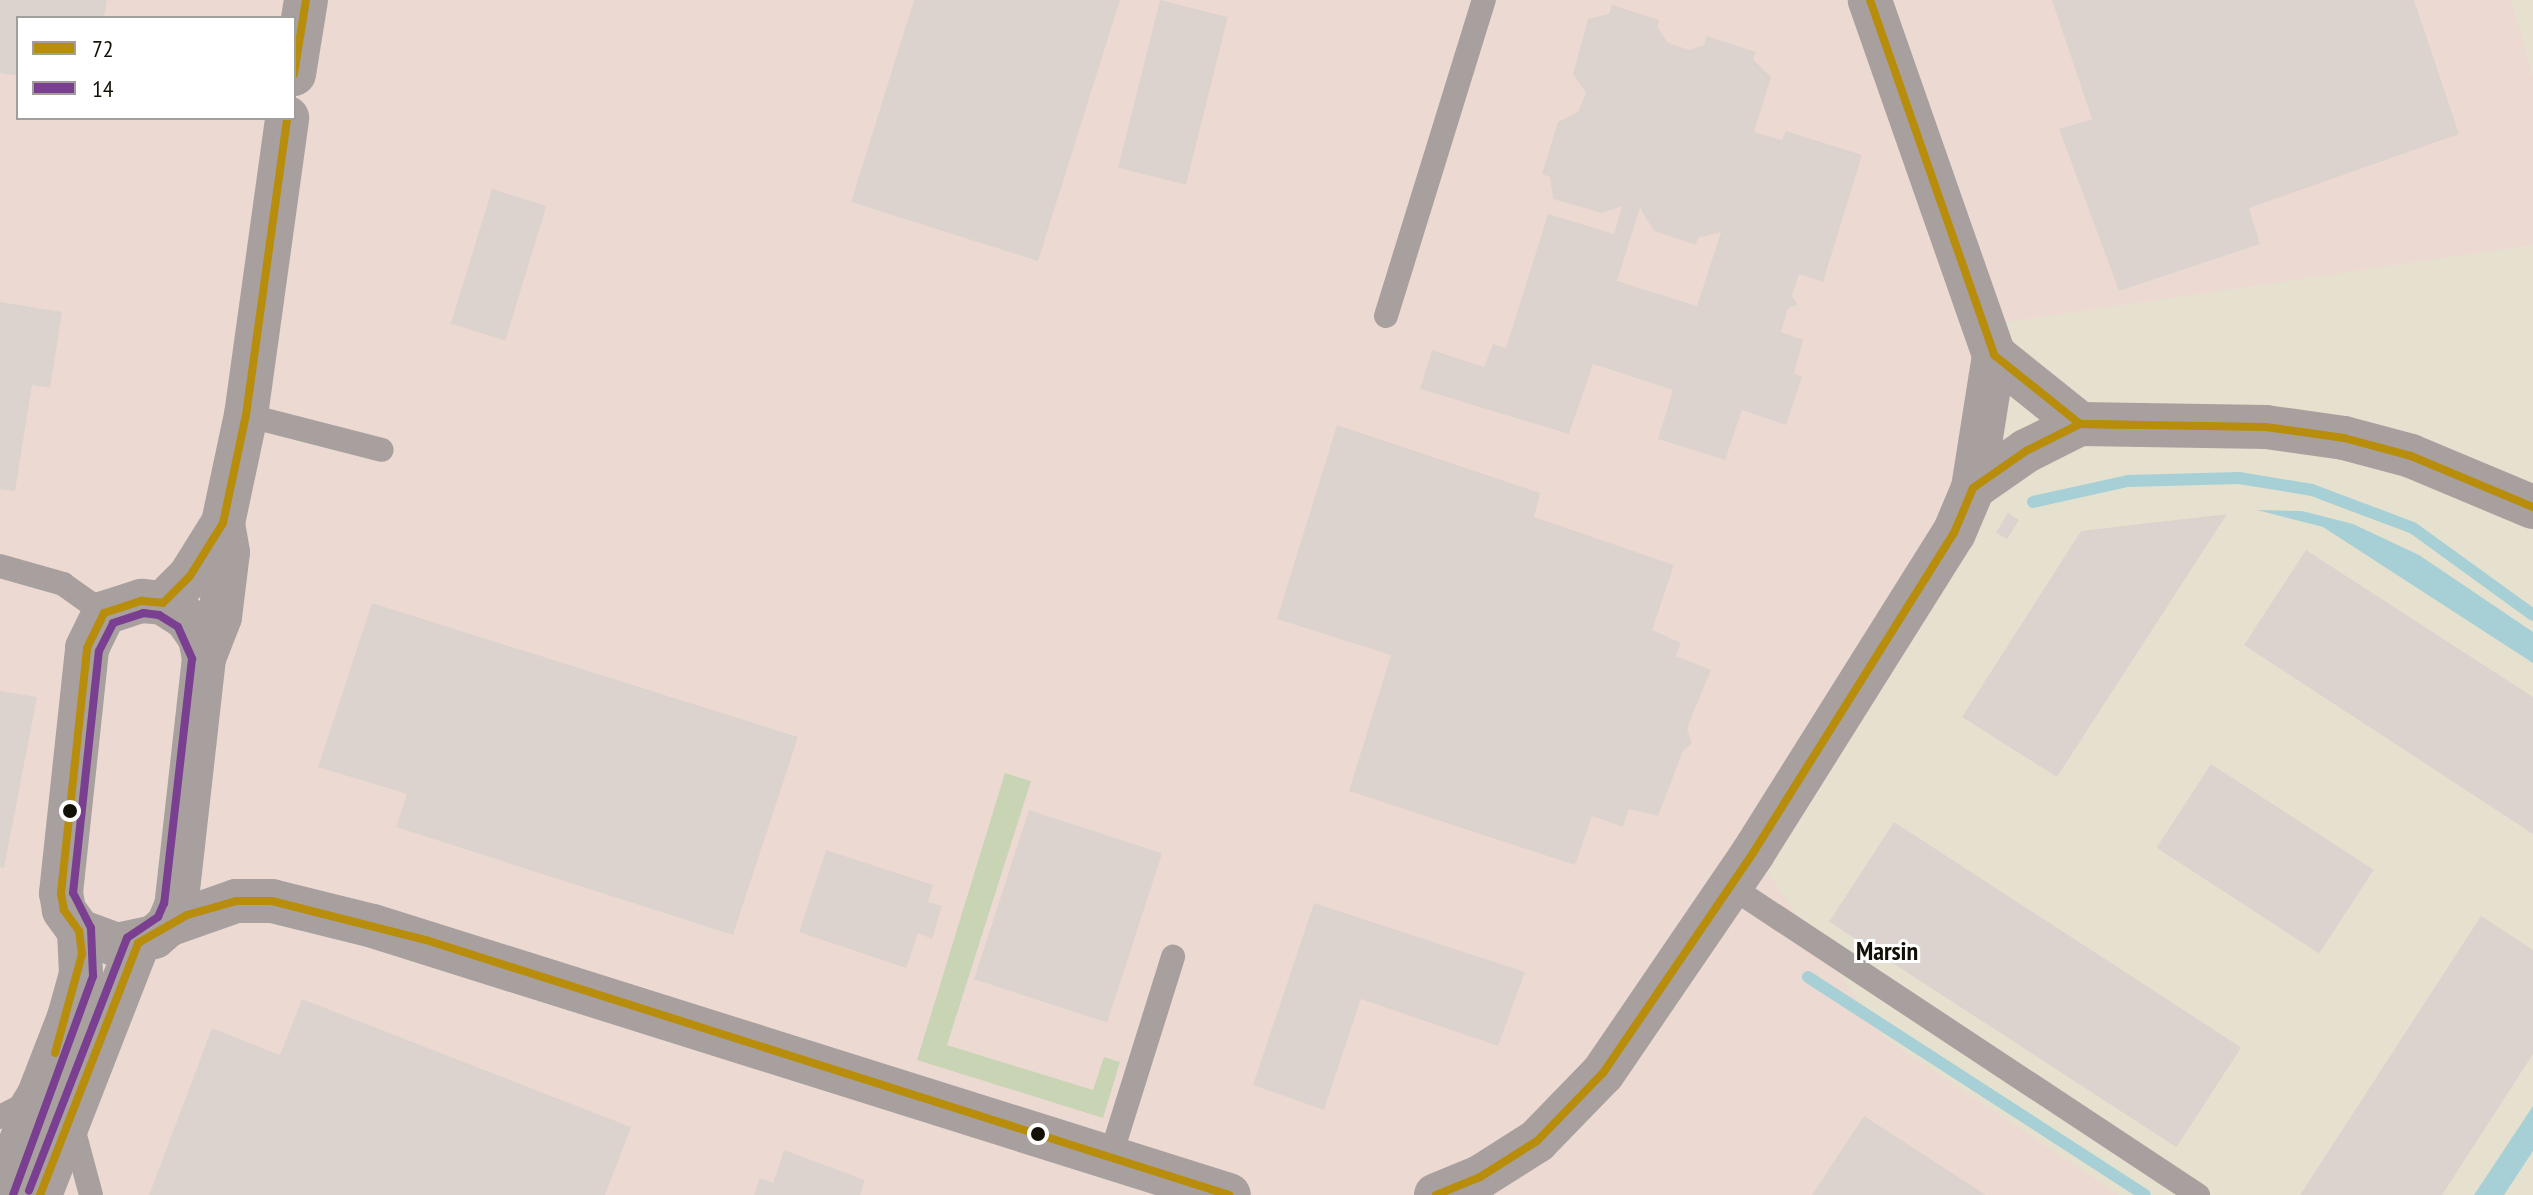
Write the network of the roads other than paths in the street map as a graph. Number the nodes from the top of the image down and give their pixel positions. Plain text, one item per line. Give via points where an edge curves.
1 (306, 0) edge
2 (1484, 0) edge
3 (1870, 0) edge
4 (296, 62) edge
5 (287, 120) edge
6 (1386, 316) dead end
7 (1994, 355) junction
8 (246, 415) junction
9 (2080, 424) junction
10 (382, 450) dead end
11 (1973, 488) junction
12 (2533, 507) edge
13 (223, 523) junction
14 (0, 566) edge
15 (163, 603) junction
16 (104, 613) junction
17 (204, 658) junction
18 (1730, 886) junction
19 (79, 931) junction
20 (153, 934) junction
21 (1173, 957) dead end
22 (61, 1038) junction
23 (0, 1117) edge
24 (70, 1118) junction
25 (1110, 1158) junction
26 (0, 1195) edge
27 (40, 1195) edge
28 (91, 1195) edge
29 (1229, 1195) edge
30 (1436, 1195) edge
31 (2198, 1195) edge

1 - 4 street
2 - 6 lane
3 - 7 street
5 - 8 street
7 - 9 street
7 - 11 street
8 - 10 lane
8 - 13 street
9 - 11 street via 2026,451
9 - 12 street via 2266,427 2344,438 2476,479
11 - 18 street via 1954,533
13 - 15 street via 190,576
13 - 17 street via 228,552 220,617
14 - 16 lane via 63,584
15 - 16 street via 142,601
15 - 17 street via 186,618 200,638
16 - 19 street via 87,648 61,893 64,910
17 - 20 street via 176,906
18 - 30 street via 1580,1102 1511,1160
18 - 31 lane
19 - 20 street via 97,941
19 - 22 street via 81,974
20 - 24 street
20 - 25 street via 236,901 272,901 373,926
21 - 25 lane
22 - 23 lane via 20,1107
22 - 26 street
24 - 27 street
24 - 28 lane
25 - 29 street

